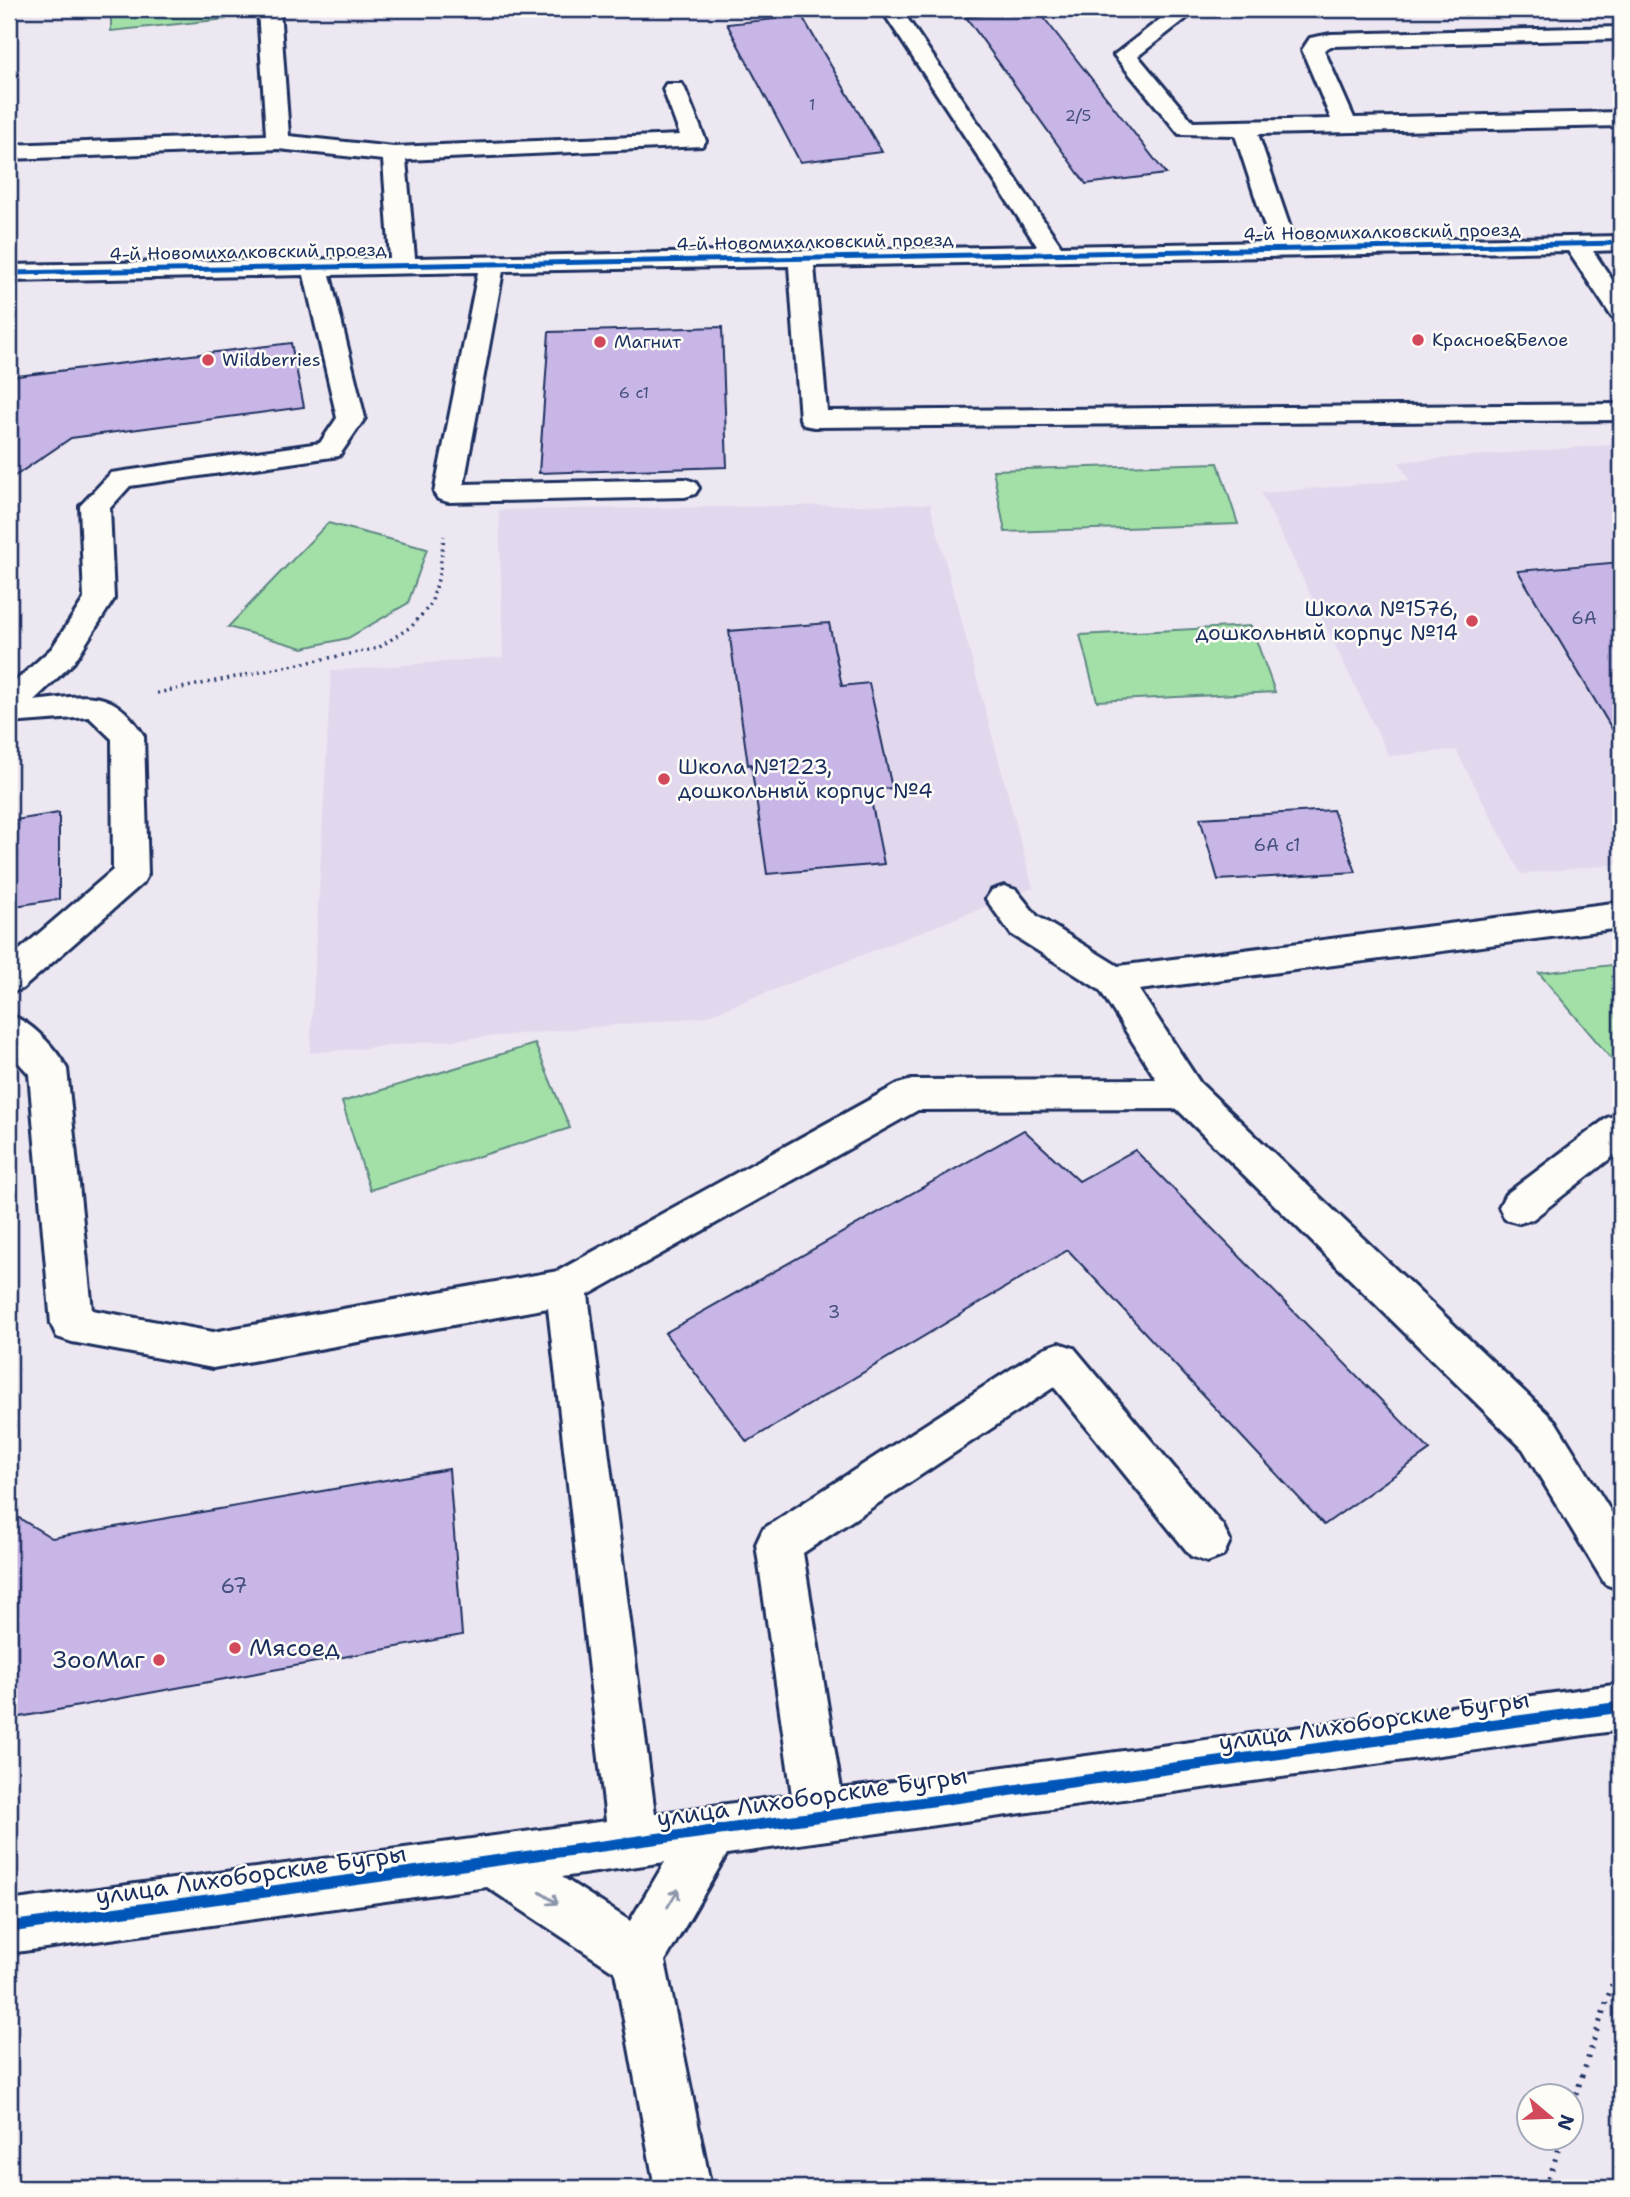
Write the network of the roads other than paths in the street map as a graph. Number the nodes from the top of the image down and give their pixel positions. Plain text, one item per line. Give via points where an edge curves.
1 (269, 9) edge
2 (921, 9) edge
3 (1176, 9) edge
4 (892, 10) edge
5 (1621, 33) edge
6 (674, 89) dead end
7 (1621, 119) edge
8 (1346, 125) junction
9 (1244, 128) junction
10 (278, 142) junction
11 (9, 152) edge
12 (394, 154) junction
13 (1621, 243) edge
14 (1576, 244) junction
15 (1285, 250) junction
16 (1054, 254) junction
17 (801, 258) junction
18 (492, 264) junction
19 (403, 265) junction
20 (315, 266) junction
21 (9, 273) edge
22 (1621, 313) edge
23 (1621, 412) edge
24 (685, 488) dead end
25 (9, 705) edge
26 (9, 713) edge
27 (1004, 899) dead end
28 (1621, 915) edge
29 (9, 979) edge
30 (1112, 980) junction
31 (9, 1030) edge
32 (1186, 1094) junction
33 (1621, 1129) edge
34 (1519, 1207) dead end
35 (566, 1287) junction
36 (1208, 1541) dead end
37 (1621, 1569) edge
38 (1621, 1707) edge
39 (820, 1815) junction
40 (712, 1832) junction
41 (633, 1841) junction
42 (492, 1860) junction
43 (9, 1927) edge
44 (638, 1957) junction
45 (683, 2188) edge

1 - 10 street
2 - 4 street
3 - 9 street via 1181,14 1125,55 1187,129
4 - 16 street
5 - 8 street via 1318,43 1313,50
6 - 12 street via 694,141
7 - 8 street
8 - 9 street
9 - 15 street
10 - 11 street
10 - 12 street
12 - 19 street
13 - 14 street, 4-й Новомихалковский проезд
14 - 15 street, 4-й Новомихалковский проезд
14 - 22 street
15 - 16 street, 4-й Новомихалковский проезд
16 - 17 street, 4-й Новомихалковский проезд
17 - 18 street, 4-й Новомихалковский проезд
17 - 23 street via 814,419
18 - 19 street, 4-й Новомихалковский проезд
18 - 24 street via 448,493
19 - 20 street, 4-й Новомихалковский проезд
20 - 21 street, 4-й Новомихалковский проезд
20 - 25 street via 351,418 329,450 121,479 95,506 99,599 63,654
26 - 29 street via 97,706 128,736 131,874
27 - 30 street via 1024,925
28 - 30 street
30 - 32 street
31 - 35 street via 48,1069 72,1324 213,1350
32 - 35 street via 912,1095
32 - 37 street via 1539,1435
33 - 34 street
35 - 41 street
36 - 39 street via 1059,1361 779,1544
38 - 39 street, улица Лихоборские Бугры
39 - 40 street, улица Лихоборские Бугры
40 - 41 street, улица Лихоборские Бугры
44 -> 40 street
41 - 42 street, улица Лихоборские Бугры
42 - 43 street, улица Лихоборские Бугры
42 -> 44 street
44 - 45 street

